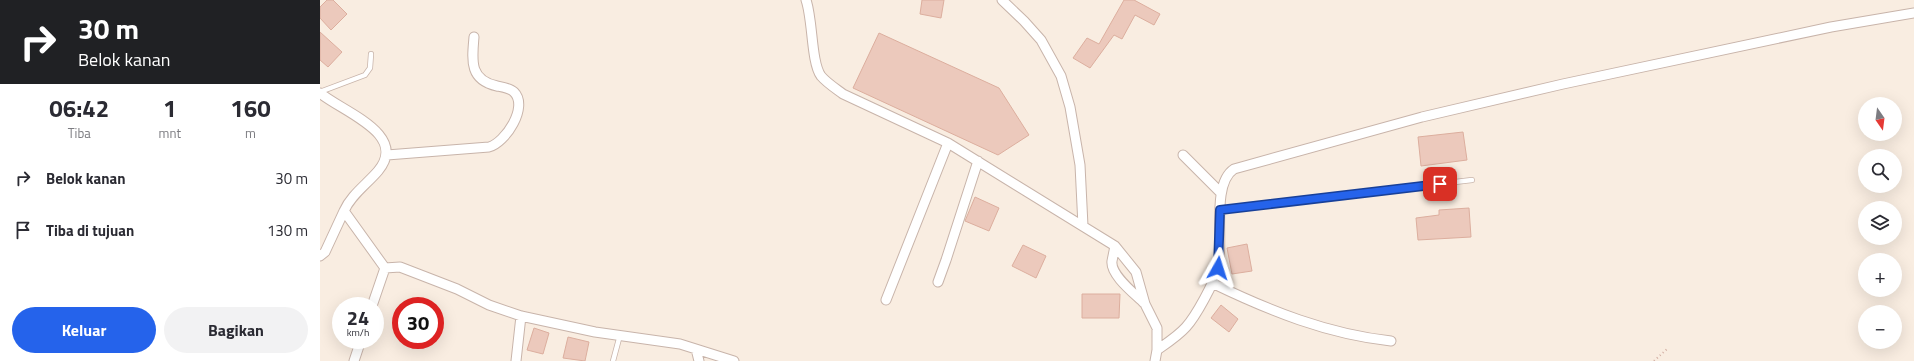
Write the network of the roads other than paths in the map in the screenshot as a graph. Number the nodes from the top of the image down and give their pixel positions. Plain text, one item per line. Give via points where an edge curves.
1 (806, 0) edge
2 (1002, 0) edge
3 (1914, 13) edge
4 (474, 37) dead end
5 (371, 54) dead end
6 (320, 93) edge
7 (948, 143) junction
8 (387, 155) junction
9 (1183, 155) dead end
10 (978, 161) junction
11 (1472, 180) dead end
12 (1220, 192) junction
13 (1220, 210) junction
14 (344, 211) junction
15 (1083, 226) junction
16 (1115, 246) junction
17 (320, 256) edge
18 (385, 268) junction
19 (938, 282) dead end
20 (1212, 283) junction
21 (375, 297) edge
22 (886, 300) dead end
23 (1145, 304) junction
24 (521, 316) junction
25 (620, 335) junction
26 (1391, 341) dead end
27 (358, 349) edge
28 (696, 349) junction
29 (1157, 350) junction
30 (354, 361) edge
31 (516, 361) edge
32 (613, 361) edge
33 (699, 361) edge
34 (734, 361) edge
35 (1155, 361) edge

1 - 7 street via 812,20 815,60 820,75 843,94
2 - 15 street via 1041,40 1061,76 1070,107 1080,165
3 - 12 street via 1831,27 1563,84 1422,118 1243,165 1228,174
4 - 8 street via 472,58 479,77 488,84 511,90 517,97 518,111 505,137 498,144 489,147
5 - 6 lane via 370,68 365,75
6 - 8 street via 382,137
7 - 10 street
7 - 22 street
8 - 14 street via 378,171 349,202
9 - 12 street
10 - 15 street
10 - 19 street
11 - 13 lane
12 - 13 street
13 - 20 street via 1220,254
14 - 17 street via 325,252
14 - 18 street
15 - 16 street
16 - 23 street via 1136,272
16 - 23 street via 1112,261 1115,273
18 - 21 street
18 - 24 street via 400,267
20 - 26 street via 1256,305 1304,323 1342,334
20 - 29 street via 1188,326
23 - 29 street via 1157,328
24 - 25 street
24 - 31 street
25 - 28 street
25 - 32 lane
27 - 30 street
28 - 33 street
28 - 34 street
29 - 35 street

